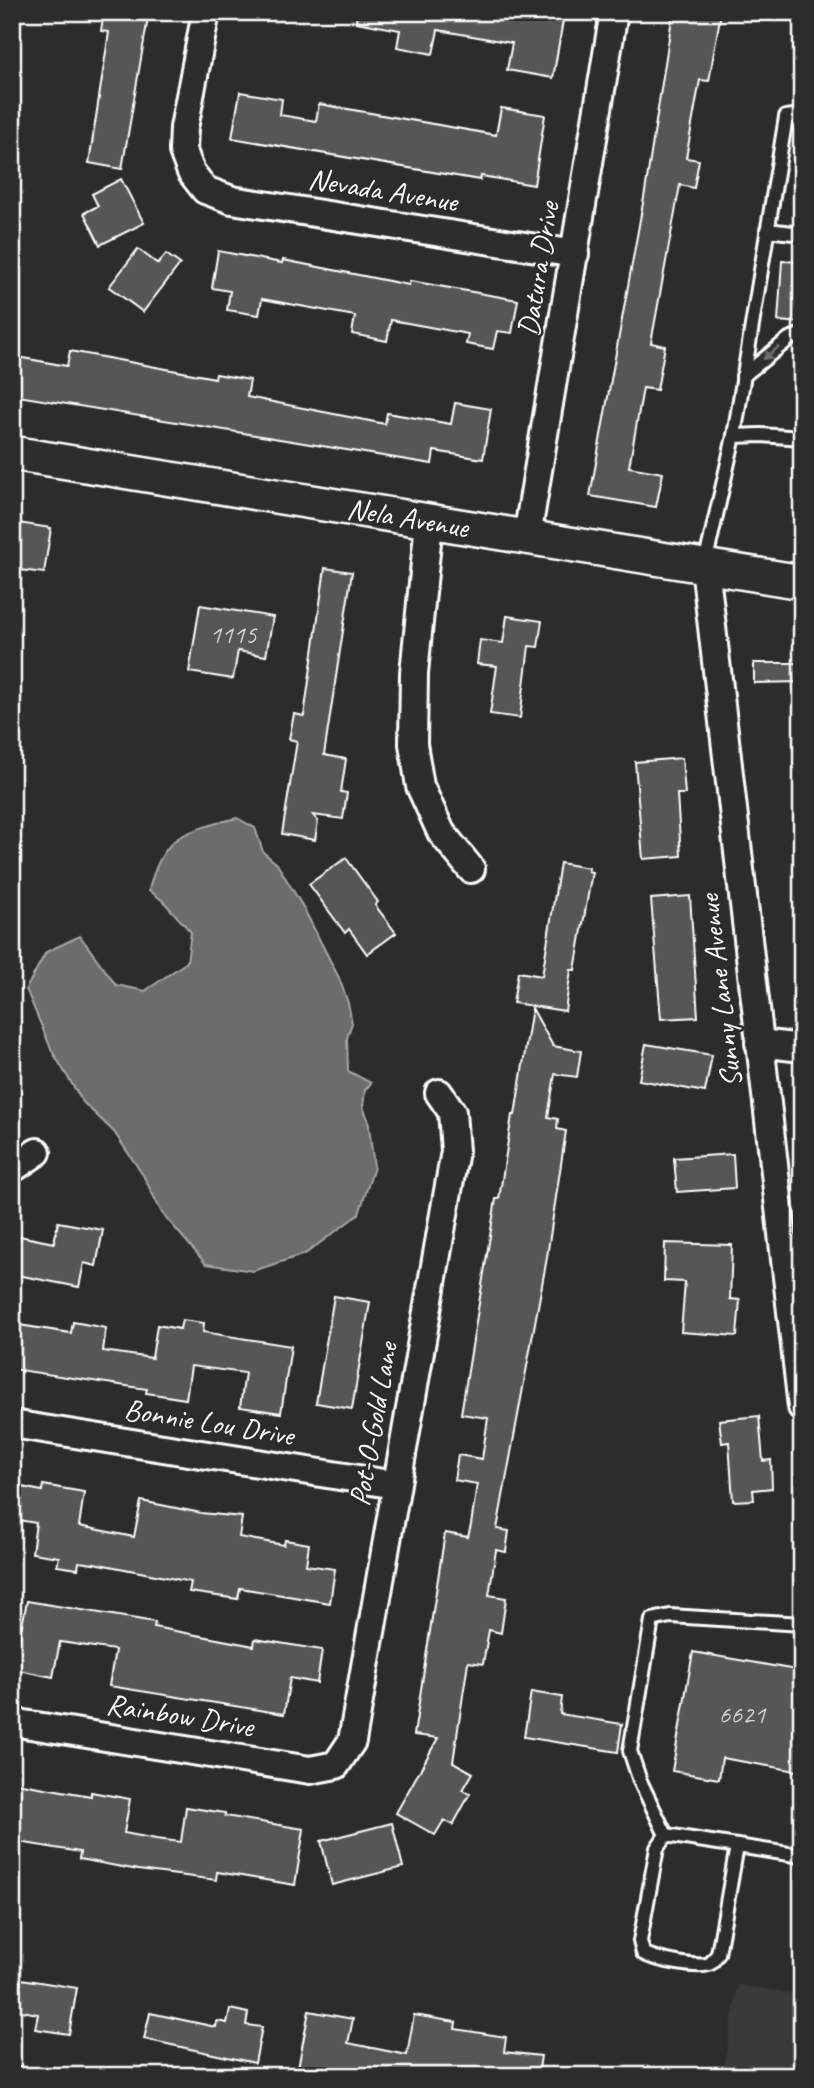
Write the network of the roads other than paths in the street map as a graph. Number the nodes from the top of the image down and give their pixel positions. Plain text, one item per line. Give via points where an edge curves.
1 (206, 12) edge
2 (614, 12) edge
3 (802, 44) edge
4 (802, 55) edge
5 (802, 115) edge
6 (767, 230) junction
7 (802, 234) edge
8 (575, 254) junction
9 (802, 334) edge
10 (743, 376) junction
11 (734, 436) junction
12 (802, 438) edge
13 (12, 453) edge
14 (429, 522) junction
15 (527, 537) junction
16 (705, 566) junction
17 (802, 582) edge
18 (471, 869) dead end
19 (759, 1043) junction
20 (802, 1048) edge
21 (439, 1093) dead end
22 (37, 1152) dead end
23 (12, 1169) edge
24 (802, 1407) edge
25 (12, 1424) edge
26 (396, 1486) junction
27 (802, 1624) edge
28 (12, 1721) edge
29 (336, 1765) joint
30 (666, 1835) junction
31 (737, 1846) junction
32 (802, 1856) edge
33 (12, 2071) edge
34 (21, 2076) edge

1 - 8 street, Nevada Avenue via 183,151 205,190 232,200
2 - 8 street, Datura Drive
3 - 4 lane
5 - 6 lane via 786,117
6 - 7 lane
6 - 10 lane
8 - 15 street, Datura Drive
9 -> 10 lane
10 - 11 lane
11 - 12 lane
11 - 16 lane
13 - 14 street, Nela Avenue
14 - 15 street, Nela Avenue
14 - 18 street via 414,673 413,744 420,786 441,832
15 - 16 street, Nela Avenue
16 - 17 street, Nela Avenue
16 - 19 street, Sunny Lane Avenue
19 - 20 street
19 - 24 street, Sunny Lane Avenue
21 - 26 street, Pot-O-Gold Lane via 452,1112 455,1151
22 - 23 street
25 - 26 street, Bonnie Lou Drive
26 - 29 street, Pot-O-Gold Lane via 352,1741
27 - 30 lane via 670,1616 652,1620 630,1751
28 - 29 street, Rainbow Drive via 310,1770
30 - 31 lane
30 - 31 lane via 657,1848 640,1941 643,1953 702,1966 718,1954
31 - 32 lane
33 - 34 lane

